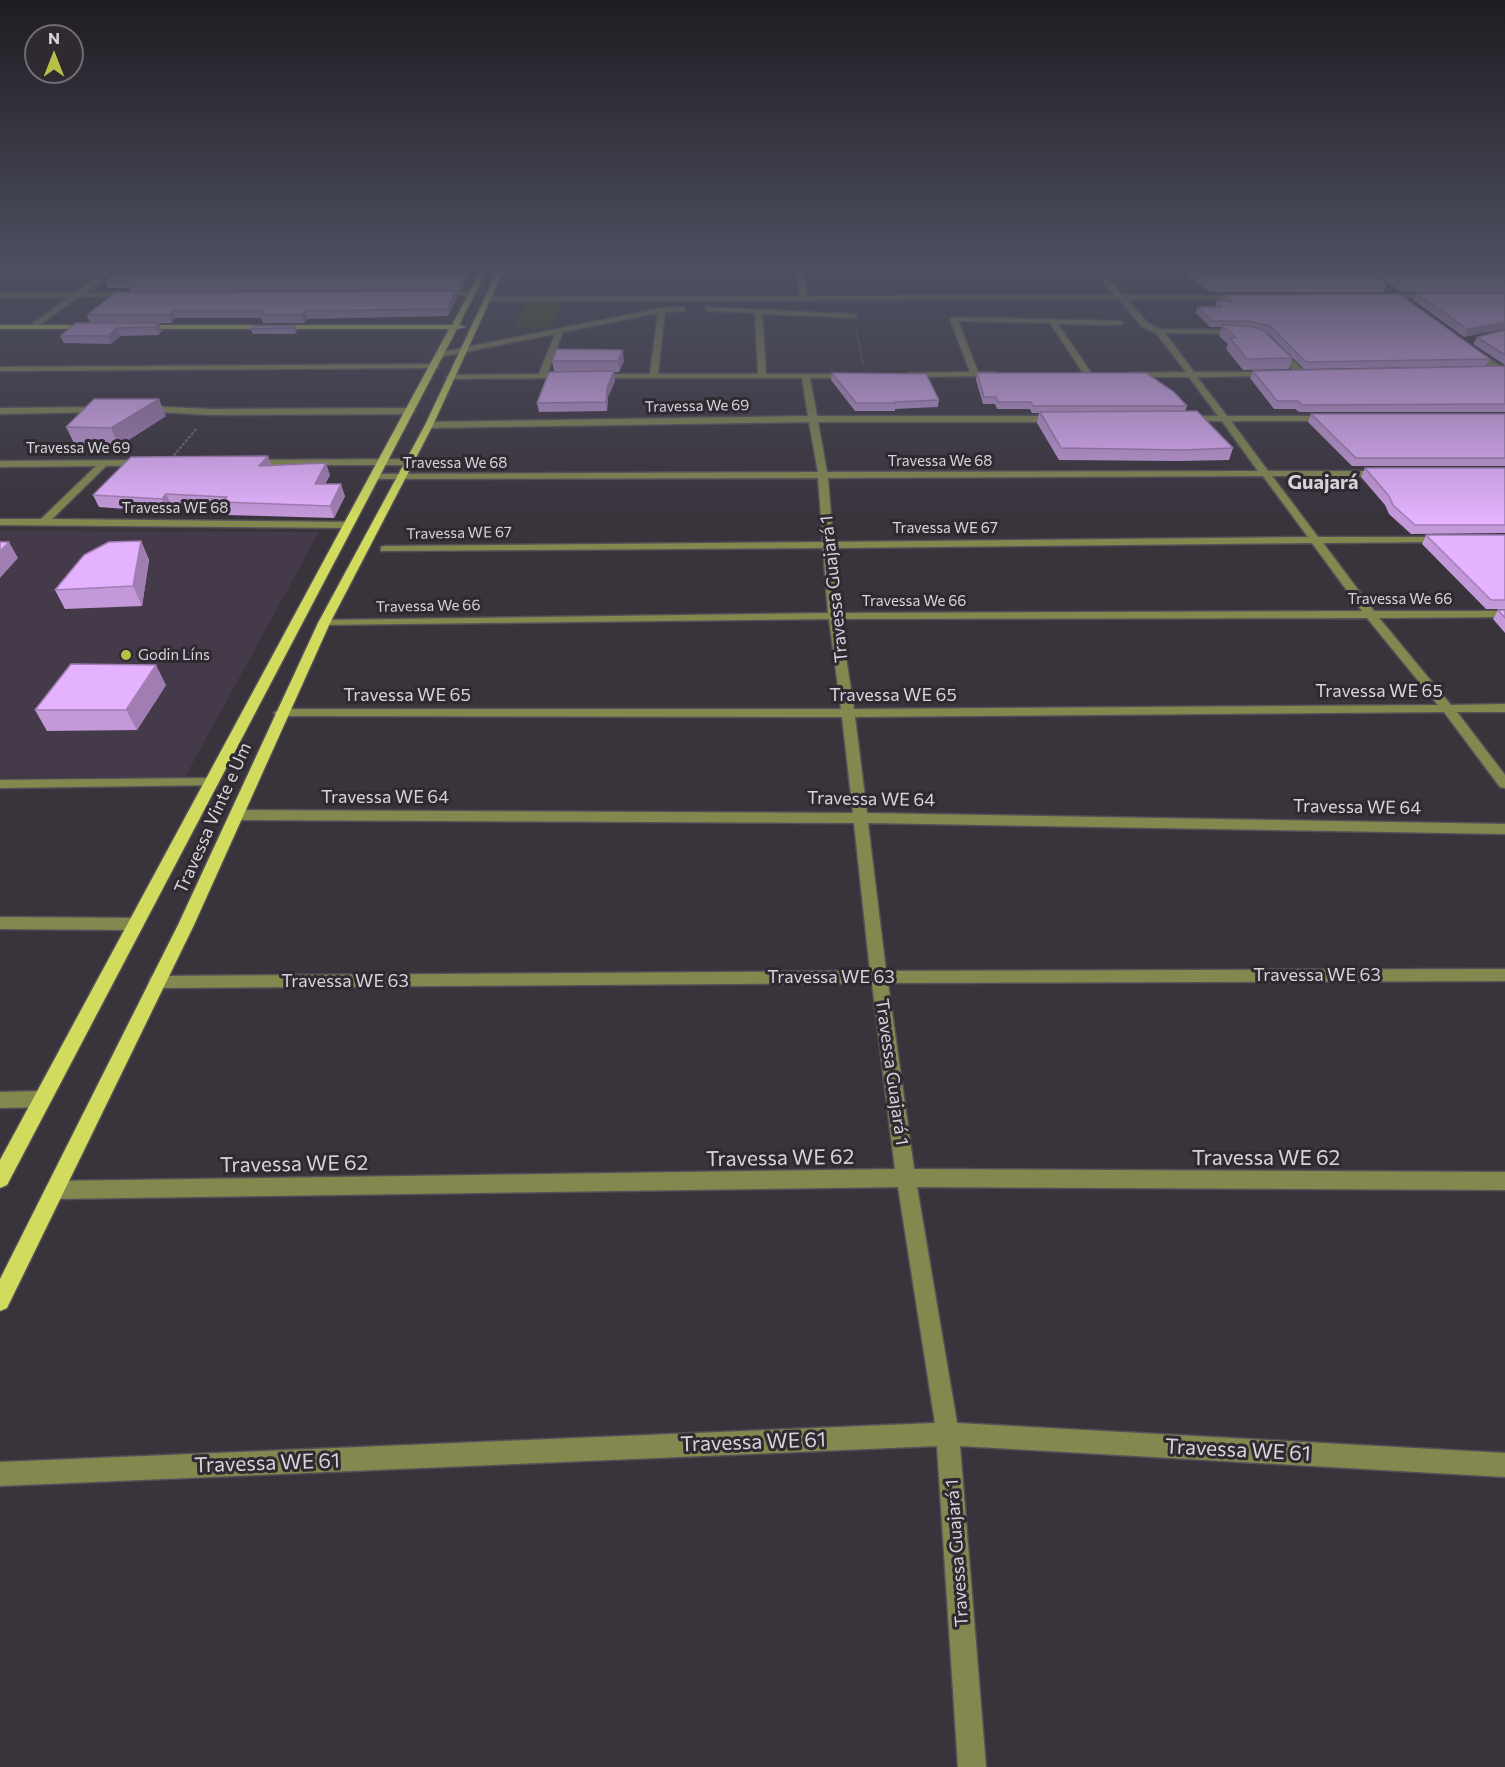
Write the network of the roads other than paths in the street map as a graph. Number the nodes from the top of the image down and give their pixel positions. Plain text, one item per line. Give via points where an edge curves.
1 (440, 354) edge
2 (452, 354) edge
3 (460, 354) edge
4 (551, 354) edge
5 (657, 354) edge
6 (761, 354) edge
7 (967, 354) edge
8 (1075, 354) edge
9 (1177, 354) edge
10 (1282, 354) edge
11 (1480, 354) edge
12 (437, 360) junction
13 (0, 369) edge
14 (1503, 370) edge
15 (1480, 371) edge
16 (1290, 373) edge
17 (1301, 373) junction
18 (1313, 373) edge
19 (1009, 374) edge
20 (1077, 374) edge
21 (1088, 374) junction
22 (1100, 374) edge
23 (1280, 374) edge
24 (865, 375) edge
25 (898, 375) edge
26 (975, 375) junction
27 (1123, 375) edge
28 (1193, 375) junction
29 (542, 376) junction
30 (576, 376) edge
31 (587, 376) edge
32 (654, 376) junction
33 (450, 377) junction
34 (762, 377) junction
35 (806, 377) junction
36 (118, 409) edge
37 (130, 409) edge
38 (0, 411) edge
39 (411, 411) junction
40 (1342, 418) edge
41 (1072, 419) edge
42 (1179, 419) edge
43 (1226, 419) junction
44 (812, 420) junction
45 (429, 425) junction
46 (408, 440) junction
47 (383, 462) junction
48 (408, 462) junction
49 (104, 463) junction
50 (168, 463) edge
51 (239, 463) edge
52 (0, 464) edge
53 (1386, 473) edge
54 (1267, 474) junction
55 (823, 476) junction
56 (376, 477) junction
57 (401, 478) junction
58 (358, 508) junction
59 (385, 508) junction
60 (0, 522) edge
61 (44, 522) junction
62 (350, 525) junction
63 (1458, 538) edge
64 (1315, 539) junction
65 (829, 544) junction
66 (385, 549) dead end
67 (1370, 614) junction
68 (1505, 614) edge
69 (834, 616) junction
70 (324, 623) junction
71 (1505, 708) edge
72 (1448, 709) junction
73 (280, 713) junction
74 (848, 713) junction
75 (212, 782) junction
76 (0, 784) edge
77 (1505, 784) edge
78 (237, 815) junction
79 (859, 818) junction
80 (1505, 829) edge
81 (0, 923) edge
82 (136, 924) junction
83 (1505, 975) edge
84 (879, 976) junction
85 (157, 982) junction
86 (42, 1099) junction
87 (0, 1100) edge
88 (906, 1178) junction
89 (0, 1179) edge
90 (1505, 1181) edge
91 (55, 1190) junction
92 (0, 1301) edge
93 (948, 1434) junction
94 (1505, 1465) edge
95 (0, 1474) edge
96 (972, 1767) edge

1 - 12 main road, Travessa Vinte e Um
2 - 12 street
3 - 33 main road, Travessa Vinte e Um
4 - 29 street
5 - 32 street
6 - 34 street
7 - 26 street
8 - 21 street
9 - 28 street
10 - 17 street
11 - 14 street
12 - 13 street
12 - 39 main road, Travessa Vinte e Um
14 - 15 street
16 - 17 street
17 - 18 street
19 - 26 street
20 - 21 street
21 - 22 street
23 - 28 street
24 - 35 street
25 - 26 street
27 - 28 street
28 - 43 street
29 - 30 street
29 - 33 street
31 - 32 street
32 - 34 street
33 - 45 main road, Travessa Vinte e Um
34 - 35 street
35 - 44 street, Travessa Guajará 1
36 - 38 street
37 - 39 street
39 - 46 main road, Travessa Vinte e Um
40 - 43 street
41 - 44 street, Travessa We 69
42 - 43 street
43 - 54 street
44 - 45 street, Travessa We 69
44 - 55 street, Travessa Guajará 1
45 - 46 main road, Travessa Vinte e Um
46 - 47 main road, Travessa Vinte e Um
46 - 48 main road, Travessa Vinte e Um
47 - 48 street
47 - 51 street
47 - 56 main road, Travessa Vinte e Um
48 - 57 main road, Travessa Vinte e Um
49 - 50 street, Travessa We 69
49 - 52 street, Travessa We 69
49 - 61 street
53 - 54 street, Travessa We 68
54 - 55 street, Travessa We 68
54 - 64 street
55 - 57 street, Travessa We 68
55 - 65 street, Travessa Guajará 1
56 - 57 street, Travessa We 68
56 - 58 main road, Travessa Vinte e Um
57 - 59 main road, Travessa Vinte e Um
58 - 59 main road
58 - 62 main road, Travessa Vinte e Um
59 - 70 main road, Travessa Vinte e Um
60 - 61 street, Travessa WE 68
61 - 62 street, Travessa WE 68
62 - 75 main road, Travessa Vinte e Um
63 - 64 street, Travessa WE 67
64 - 65 street, Travessa WE 67
64 - 67 street
65 - 66 street, Travessa WE 67
65 - 69 street, Travessa Guajará 1
67 - 68 street, Travessa We 66
67 - 69 street, Travessa We 66
67 - 72 street
69 - 70 street, Travessa We 66
69 - 74 street, Travessa Guajará 1
70 - 73 main road, Travessa Vinte e Um
71 - 72 street, Travessa WE 65
72 - 74 street, Travessa WE 65
72 - 77 street
73 - 74 street, Travessa WE 65
73 - 78 main road, Travessa Vinte e Um
74 - 79 street, Travessa Guajará 1
75 - 76 street
75 - 82 main road, Travessa Vinte e Um
78 - 79 street, Travessa WE 64
78 - 85 main road, Travessa Vinte e Um
79 - 80 street, Travessa WE 64
79 - 84 street, Travessa Guajará 1
81 - 82 street
82 - 86 main road, Travessa Vinte e Um
83 - 84 street, Travessa WE 63
84 - 85 street, Travessa WE 63
84 - 88 street, Travessa Guajará 1
85 - 91 main road, Travessa Vinte e Um
86 - 87 street
86 - 89 main road, Travessa Vinte e Um
88 - 90 street, Travessa WE 62
88 - 91 street, Travessa WE 62
88 - 93 street, Travessa Guajará 1
91 - 92 main road, Travessa Vinte e Um
93 - 94 street, Travessa WE 61
93 - 95 street, Travessa WE 61
93 - 96 street, Travessa Guajará 1

